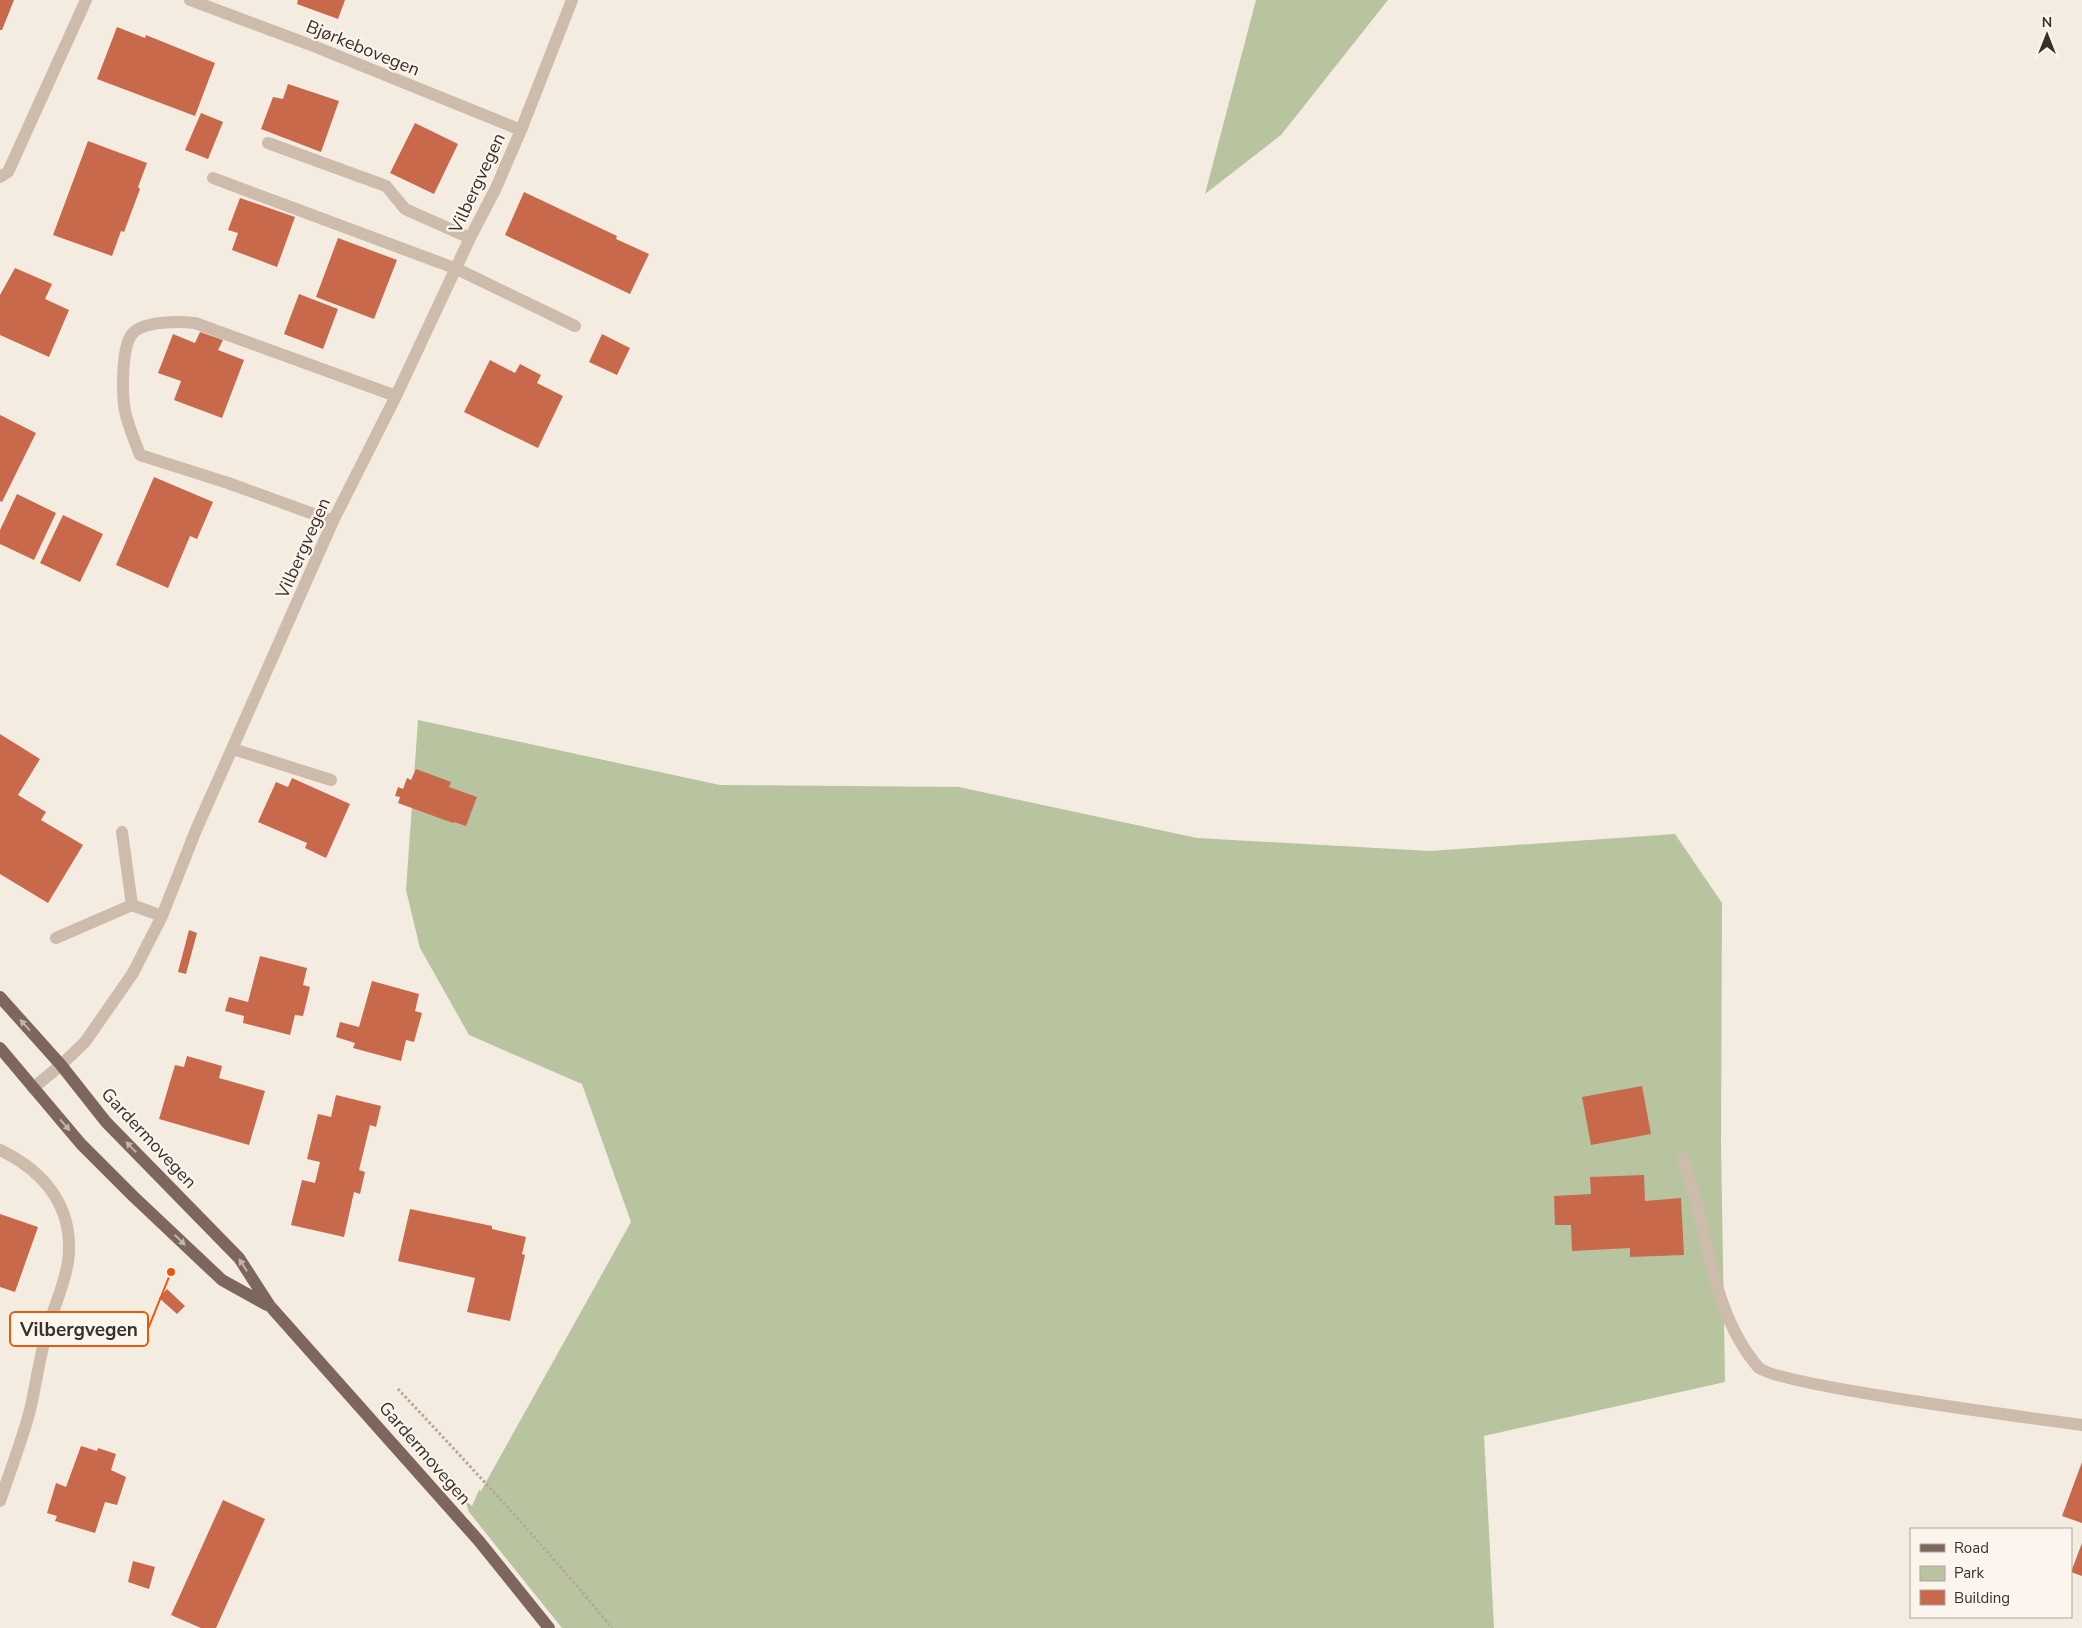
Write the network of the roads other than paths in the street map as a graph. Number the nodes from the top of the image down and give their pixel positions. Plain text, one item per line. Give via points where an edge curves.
1 (86, 0) edge
2 (190, 0) edge
3 (572, 0) edge
4 (521, 130) junction
5 (268, 143) dead end
6 (0, 177) edge
7 (213, 178) dead end
8 (470, 238) junction
9 (457, 269) junction
10 (575, 326) dead end
11 (396, 396) junction
12 (333, 521) junction
13 (233, 749) junction
14 (331, 780) dead end
15 (122, 832) dead end
16 (132, 905) junction
17 (162, 916) junction
18 (56, 938) dead end
19 (0, 997) edge
20 (0, 1048) edge
21 (61, 1065) junction
22 (33, 1088) junction
23 (0, 1150) edge
24 (1683, 1158) dead end
25 (270, 1306) junction
26 (2082, 1425) edge
27 (0, 1501) edge
28 (549, 1628) edge

1 - 6 street via 8,172
2 - 4 street, Bjørkebovegen
3 - 4 street, Vilbergvegen
4 - 8 street, Vilbergvegen
5 - 8 street via 386,186 405,209
7 - 9 street
8 - 9 street, Vilbergvegen
9 - 10 street
9 - 11 street, Vilbergvegen
11 - 12 street, Vilbergvegen
11 - 12 street via 195,323 179,321 141,327 132,334 124,355 125,411 140,454
12 - 13 street, Vilbergvegen
13 - 14 street
13 - 17 street, Vilbergvegen
15 - 16 street
16 - 17 street
16 - 18 street
17 - 21 street, Vilbergvegen via 133,973 105,1015 85,1042
21 -> 19 main road, Gardermovegen
20 - 22 main road, Gardermovegen
21 - 22 street, Vilbergvegen
25 -> 21 main road, Gardermovegen via 239,1258 106,1122
22 -> 25 main road, Gardermovegen via 81,1144 222,1280
23 - 27 street via 24,1164 53,1191 63,1211 68,1236 68,1263 46,1334 30,1411
24 - 26 street via 1713,1273 1732,1329 1760,1369 1775,1375 1874,1394
25 - 28 main road, Gardermovegen via 473,1534

